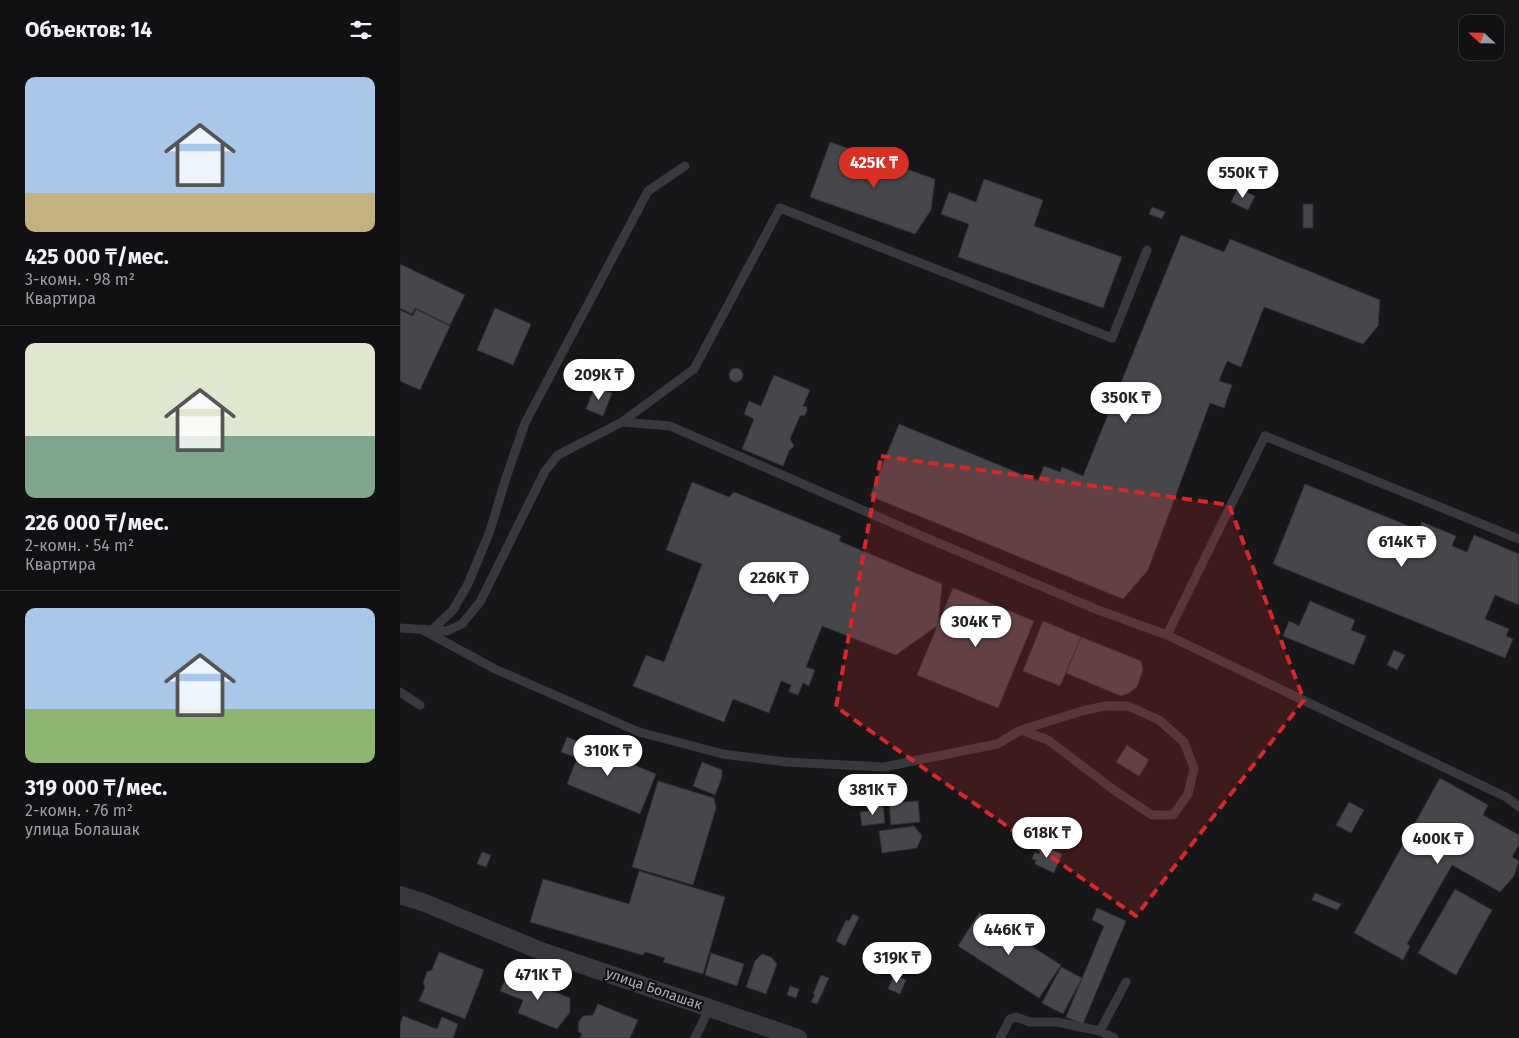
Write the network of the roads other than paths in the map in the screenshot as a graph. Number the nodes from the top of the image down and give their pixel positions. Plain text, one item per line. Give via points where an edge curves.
1 (685, 166) dead end
2 (1147, 250) dead end
3 (622, 422) junction
4 (1519, 539) edge
5 (400, 628) edge
6 (419, 629) junction
7 (433, 629) junction
8 (1167, 635) junction
9 (400, 692) edge
10 (420, 705) dead end
11 (1021, 730) junction
12 (1519, 807) edge
13 (400, 894) edge
14 (1126, 982) dead end
15 (710, 1007) junction
16 (1100, 1032) junction
17 (696, 1038) edge
18 (798, 1038) edge
19 (1000, 1038) edge
20 (1114, 1038) edge

1 - 7 lane via 648,191 525,423 490,531 468,584 453,610
2 - 3 lane via 1112,338 780,208 694,369
3 - 7 lane via 558,455 545,471 480,602 462,624 446,631
3 - 8 lane via 670,426 931,540 1098,610
4 - 8 lane via 1265,436
5 - 6 lane
6 - 7 lane
6 - 11 lane via 495,670 639,732 723,754 786,762 884,767 997,744
8 - 12 lane via 1506,797
9 - 10 lane
11 - 11 lane via 1048,740 1152,815 1173,815 1188,794 1194,768 1184,742 1159,720 1128,706 1082,711
13 - 15 street, улица Болашак via 541,951
14 - 16 lane
15 - 17 lane
15 - 18 street, улица Болашак
16 - 19 lane via 1016,1017 1010,1019
16 - 20 lane

